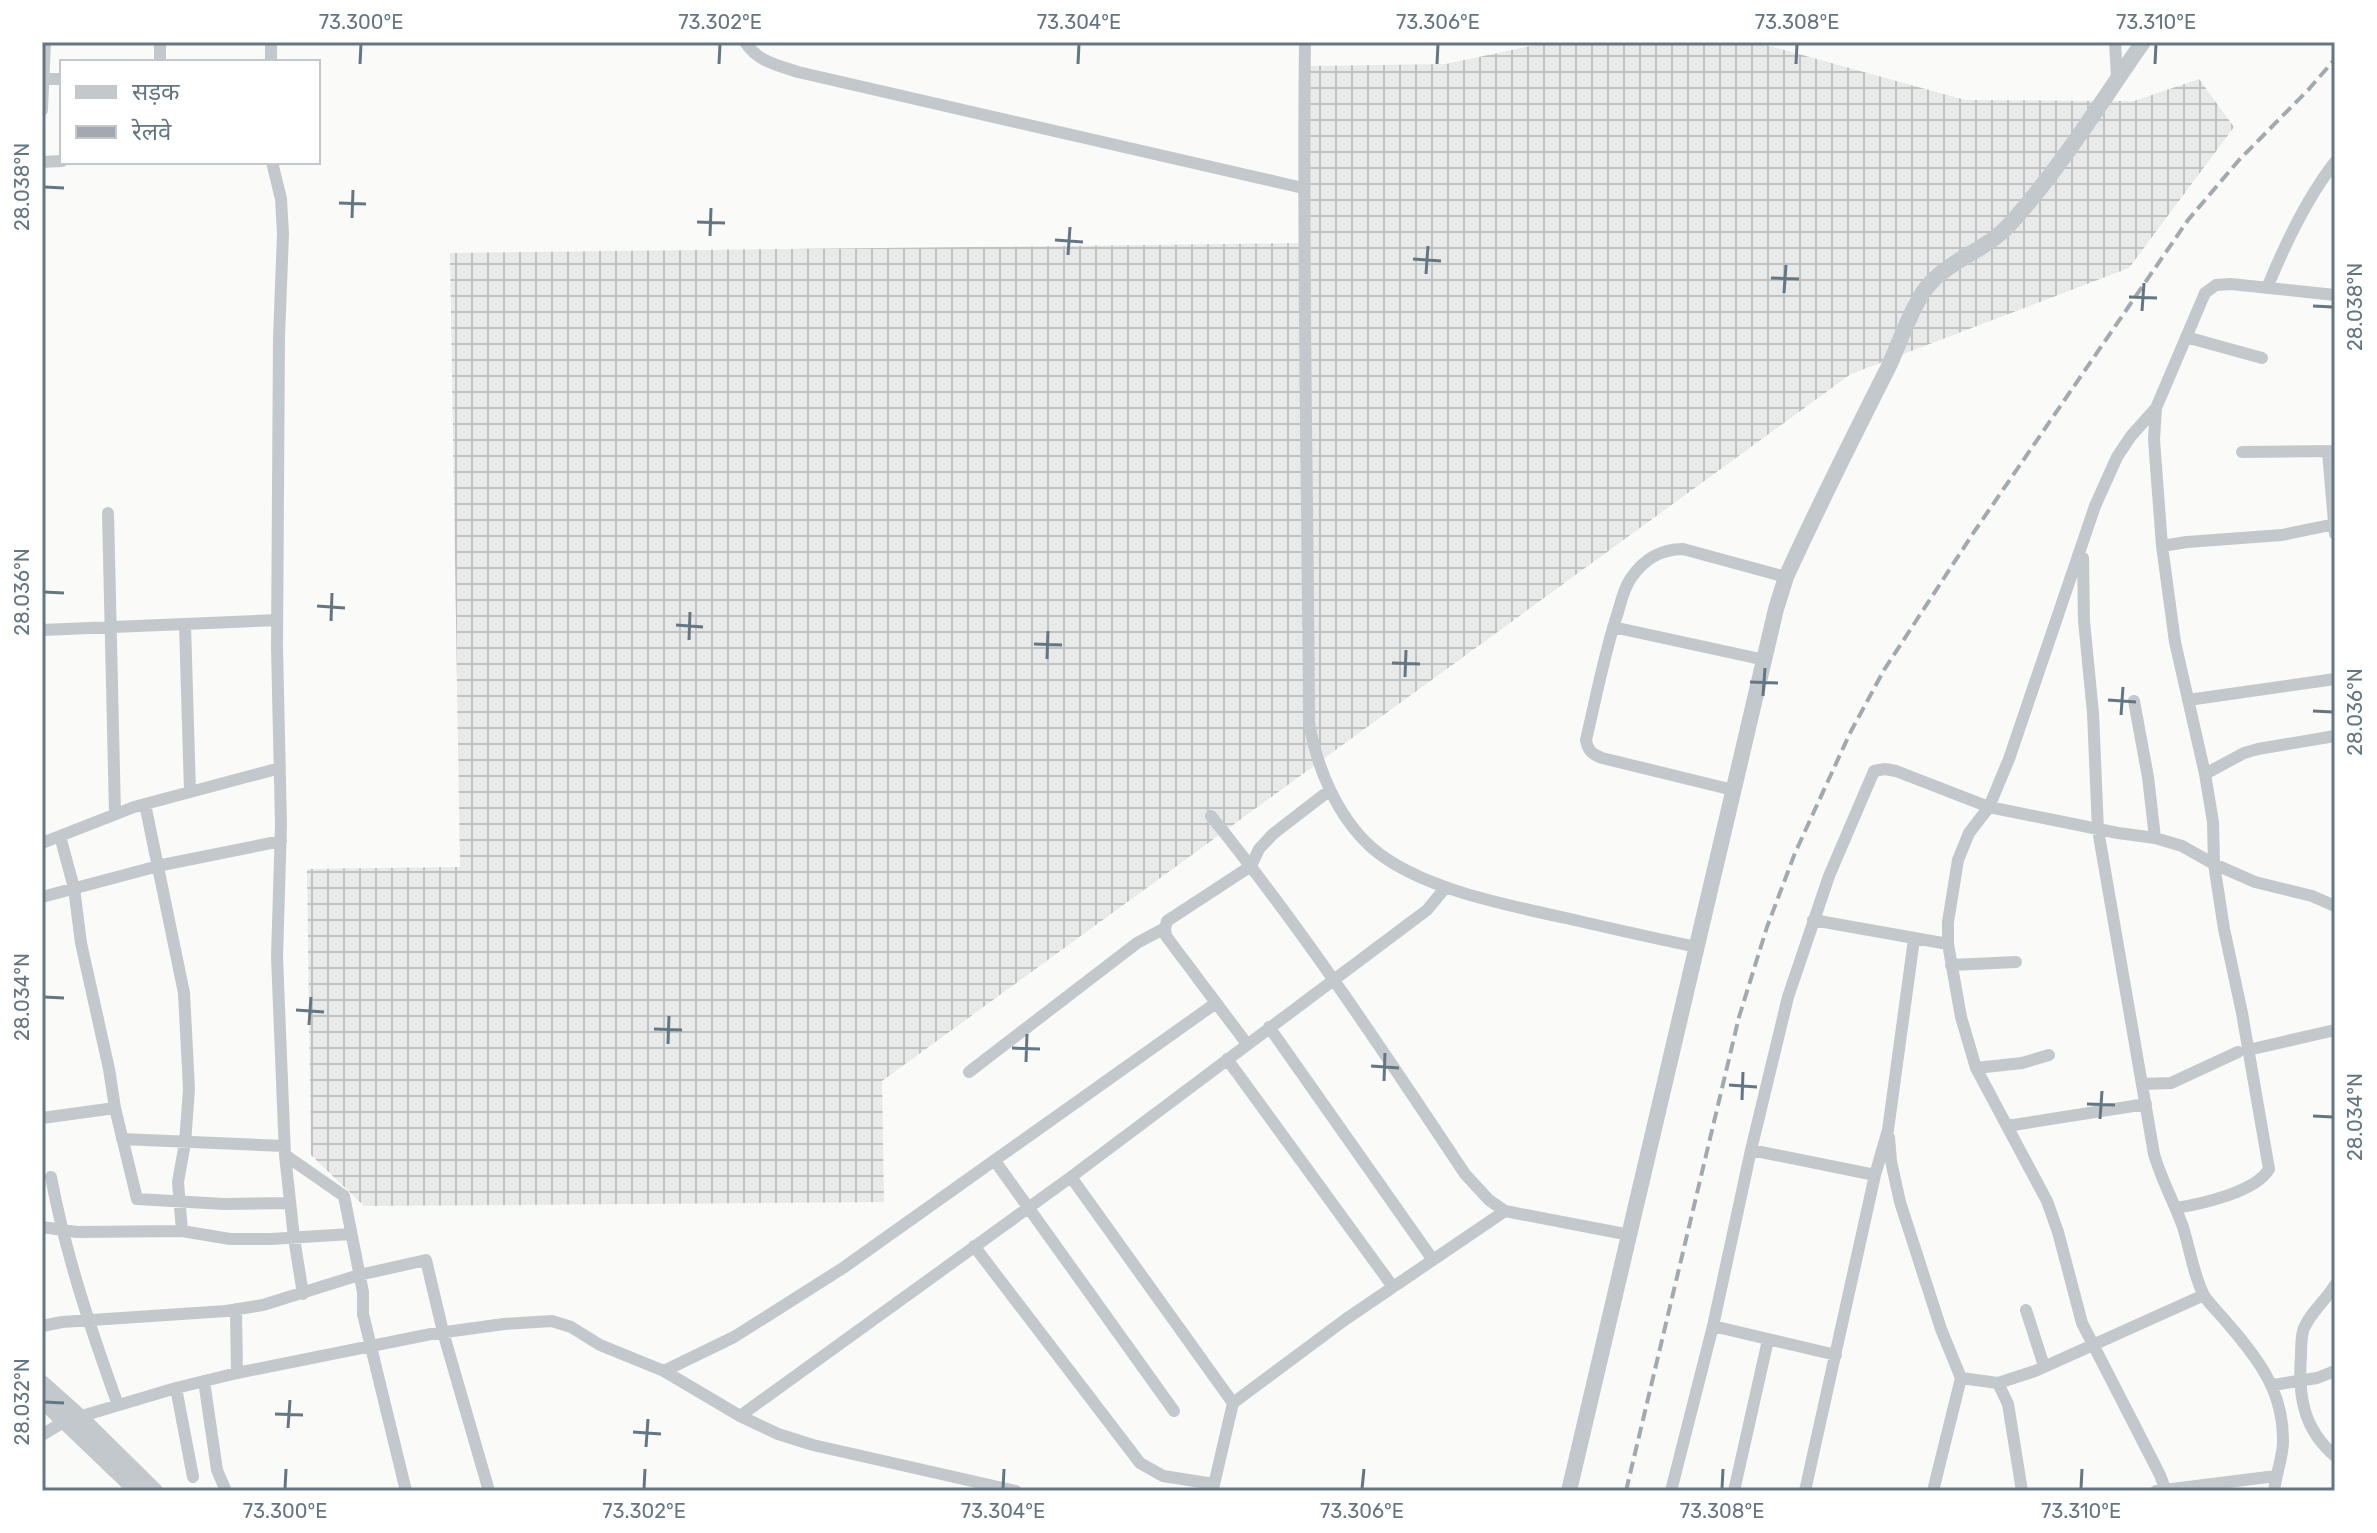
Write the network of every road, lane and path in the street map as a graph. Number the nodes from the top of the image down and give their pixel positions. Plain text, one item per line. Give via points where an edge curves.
1 (45, 42) edge
2 (745, 42) edge
3 (1305, 42) edge
4 (2115, 42) edge
5 (2143, 42) edge
6 (2117, 78) junction
7 (43, 79) edge
8 (42, 110) edge
9 (272, 164) edge
10 (2334, 165) edge
11 (1303, 188) junction
12 (2267, 288) junction
13 (2335, 295) edge
14 (2186, 337) junction
15 (2262, 358) dead end
16 (2156, 408) junction
17 (2242, 452) dead end
18 (2332, 452) edge
19 (108, 513) dead end
20 (2334, 527) edge
21 (2162, 546) junction
22 (2082, 547) junction
23 (1786, 577) junction
24 (277, 620) junction
25 (185, 624) junction
26 (109, 627) junction
27 (1613, 627) junction
28 (42, 630) edge
29 (1765, 660) junction
30 (2335, 679) edge
31 (2188, 700) junction
32 (2134, 701) dead end
33 (2335, 736) edge
34 (280, 768) junction
35 (2205, 774) junction
36 (1330, 790) junction
37 (1733, 790) junction
38 (190, 792) junction
39 (145, 804) junction
40 (1989, 807) junction
41 (115, 814) junction
42 (1211, 816) dead end
43 (2098, 830) junction
44 (60, 836) junction
45 (2155, 838) junction
46 (281, 841) junction
47 (42, 843) edge
48 (2214, 864) junction
49 (159, 866) junction
50 (1251, 866) junction
51 (1446, 887) junction
52 (74, 888) junction
53 (42, 897) edge
54 (2335, 906) edge
55 (1813, 920) junction
56 (1165, 928) junction
57 (1914, 939) junction
58 (1948, 944) junction
59 (1697, 947) junction
60 (2016, 962) dead end
61 (1951, 965) junction
62 (1334, 980) junction
63 (1216, 1003) junction
64 (1269, 1027) junction
65 (2335, 1030) edge
66 (1247, 1044) junction
67 (2243, 1051) junction
68 (2049, 1055) dead end
69 (1227, 1059) junction
70 (1976, 1068) junction
71 (969, 1072) dead end
72 (2142, 1084) junction
73 (2146, 1104) junction
74 (115, 1108) junction
75 (42, 1118) edge
76 (2007, 1126) junction
77 (1888, 1130) junction
78 (122, 1139) junction
79 (185, 1143) junction
80 (284, 1150) junction
81 (1751, 1150) junction
82 (995, 1161) junction
83 (1875, 1175) junction
84 (51, 1177) dead end
85 (1071, 1177) junction
86 (178, 1202) junction
87 (290, 1203) junction
88 (1029, 1208) junction
89 (2176, 1208) junction
90 (1505, 1211) junction
91 (42, 1227) edge
92 (61, 1229) junction
93 (182, 1231) junction
94 (351, 1234) junction
95 (1630, 1235) junction
96 (294, 1238) junction
97 (974, 1246) junction
98 (1433, 1260) junction
99 (359, 1275) junction
100 (2335, 1285) edge
101 (1393, 1287) junction
102 (303, 1294) junction
103 (2204, 1295) junction
104 (236, 1309) junction
105 (2026, 1310) dead end
106 (88, 1321) junction
107 (42, 1326) edge
108 (1713, 1326) junction
109 (443, 1332) junction
110 (1768, 1340) junction
111 (2094, 1344) junction
112 (370, 1345) junction
113 (1836, 1355) junction
114 (2044, 1366) junction
115 (664, 1371) junction
116 (2335, 1371) edge
117 (237, 1373) junction
118 (1961, 1378) junction
119 (204, 1381) junction
120 (2299, 1382) junction
121 (42, 1383) edge
122 (1998, 1383) junction
123 (2273, 1385) junction
124 (176, 1388) junction
125 (42, 1400) edge
126 (1233, 1403) junction
127 (118, 1405) junction
128 (1174, 1411) dead end
129 (740, 1416) junction
130 (73, 1419) junction
131 (42, 1435) edge
132 (2335, 1456) edge
133 (2276, 1476) junction
134 (193, 1477) dead end
135 (1213, 1487) edge
136 (991, 1488) edge
137 (137, 1491) edge
138 (155, 1491) edge
139 (226, 1491) edge
140 (406, 1491) edge
141 (489, 1491) edge
142 (1016, 1491) edge
143 (1569, 1491) edge
144 (1671, 1491) edge
145 (1734, 1491) edge
146 (1805, 1491) edge
147 (1933, 1491) edge
148 (2022, 1491) edge
149 (2163, 1491) edge
150 (2274, 1491) edge

1 - 7 street
2 - 11 street via 756,56 798,72
3 - 11 street
4 - 6 street
5 - 6 street
6 - 23 street via 2010,224 1925,289
7 - 8 street
9 - 24 street via 283,234
10 - 12 street via 2304,209
11 - 36 street via 1309,723
12 - 13 street
12 - 14 street via 2216,285 2205,293
14 - 15 street
14 - 16 street
16 - 21 street
16 - 22 street via 2117,457
17 - 18 street
18 - 20 street
19 - 26 street
20 - 21 street
21 - 31 street
22 - 40 street
22 - 43 street
23 - 27 street via 1683,549 1656,553 1631,577
23 - 29 street
24 - 25 street
24 - 34 street
25 - 26 street
25 - 38 street
26 - 28 street
26 - 41 street
27 - 29 street
27 - 37 street via 1588,749 1602,758
29 - 37 street
30 - 31 street
31 - 35 street
32 - 45 street
33 - 35 street via 2244,753
34 - 38 street
34 - 46 street
35 - 48 street
36 - 50 street via 1273,834
36 - 51 street via 1372,847
37 - 59 street
38 - 39 street
39 - 41 street
39 - 49 street
40 - 43 street
40 - 55 street via 1896,771 1874,771
40 - 58 street via 1969,833 1958,860
41 - 44 street
42 - 50 street
43 - 45 street
43 - 72 street
44 - 47 street
44 - 52 street
45 - 48 street
46 - 49 street
46 - 80 street via 277,957
48 - 54 street
48 - 67 street
49 - 52 street
49 - 79 street via 184,993 189,1089
50 - 56 street via 1167,921
50 - 62 street
51 - 59 street
51 - 62 street via 1427,910
52 - 53 street
52 - 74 street
55 - 57 street
55 - 81 street via 1788,997
56 - 63 street
56 - 71 street via 1137,943
57 - 58 street
57 - 77 street
58 - 61 street
59 - 95 street
60 - 61 street
61 - 70 street
62 - 64 street
62 - 90 street via 1465,1174
63 - 66 street
63 - 82 street
64 - 66 street
64 - 98 street
65 - 67 street
66 - 69 street
67 - 72 street via 2171,1083
67 - 89 street via 2269,1169 2240,1190
68 - 70 street
69 - 85 street
69 - 101 street
70 - 76 street
72 - 73 street
73 - 76 street
73 - 89 street via 2159,1172
74 - 75 street
74 - 78 street
76 - 111 street via 2047,1201 2082,1323
77 - 83 street
77 - 118 street via 1900,1202
78 - 79 street
78 - 86 street via 137,1199
79 - 80 street
79 - 86 street
80 - 87 street
80 - 94 street via 344,1196
81 - 83 street
81 - 108 street
82 - 88 street
82 - 115 street via 843,1268 734,1337
83 - 113 street
84 - 92 street
85 - 88 street
85 - 126 street
86 - 87 street
86 - 93 street
87 - 96 street
88 - 97 street
88 - 128 street
89 - 103 street
90 - 95 street
90 - 98 street
91 - 92 street
92 - 93 street
92 - 106 street
93 - 96 street via 230,1239
94 - 96 street
94 - 99 street
95 - 143 street
96 - 102 street
97 - 129 street
97 - 135 street via 1140,1463 1163,1476
98 - 101 street
99 - 102 street
99 - 109 street via 426,1260
99 - 112 street
100 - 120 street via 2303,1330
101 - 126 street
102 - 104 street
103 - 111 street
103 - 123 street
104 - 106 street
104 - 117 street
105 - 114 street
106 - 107 street
106 - 127 street
108 - 110 street
108 - 144 street
109 - 112 street
109 - 115 street via 552,1321
109 - 141 street
110 - 113 street
110 - 145 street
111 - 114 street
111 - 149 street
112 - 117 street
112 - 140 street
113 - 146 street
114 - 122 street
115 - 129 street
116 - 120 street
117 - 119 street
118 - 122 street
118 - 147 street
119 - 124 street
119 - 139 street via 217,1470
120 - 123 street
120 - 132 street via 2307,1421
121 - 130 street
122 - 148 street via 2008,1404
123 - 133 street via 2283,1439
124 - 127 street
124 - 134 street
125 - 130 street
126 - 135 street
127 - 130 street
129 - 136 street via 813,1445
130 - 131 street
130 - 137 street
130 - 138 street
133 - 149 street
133 - 150 street
136 - 142 street

